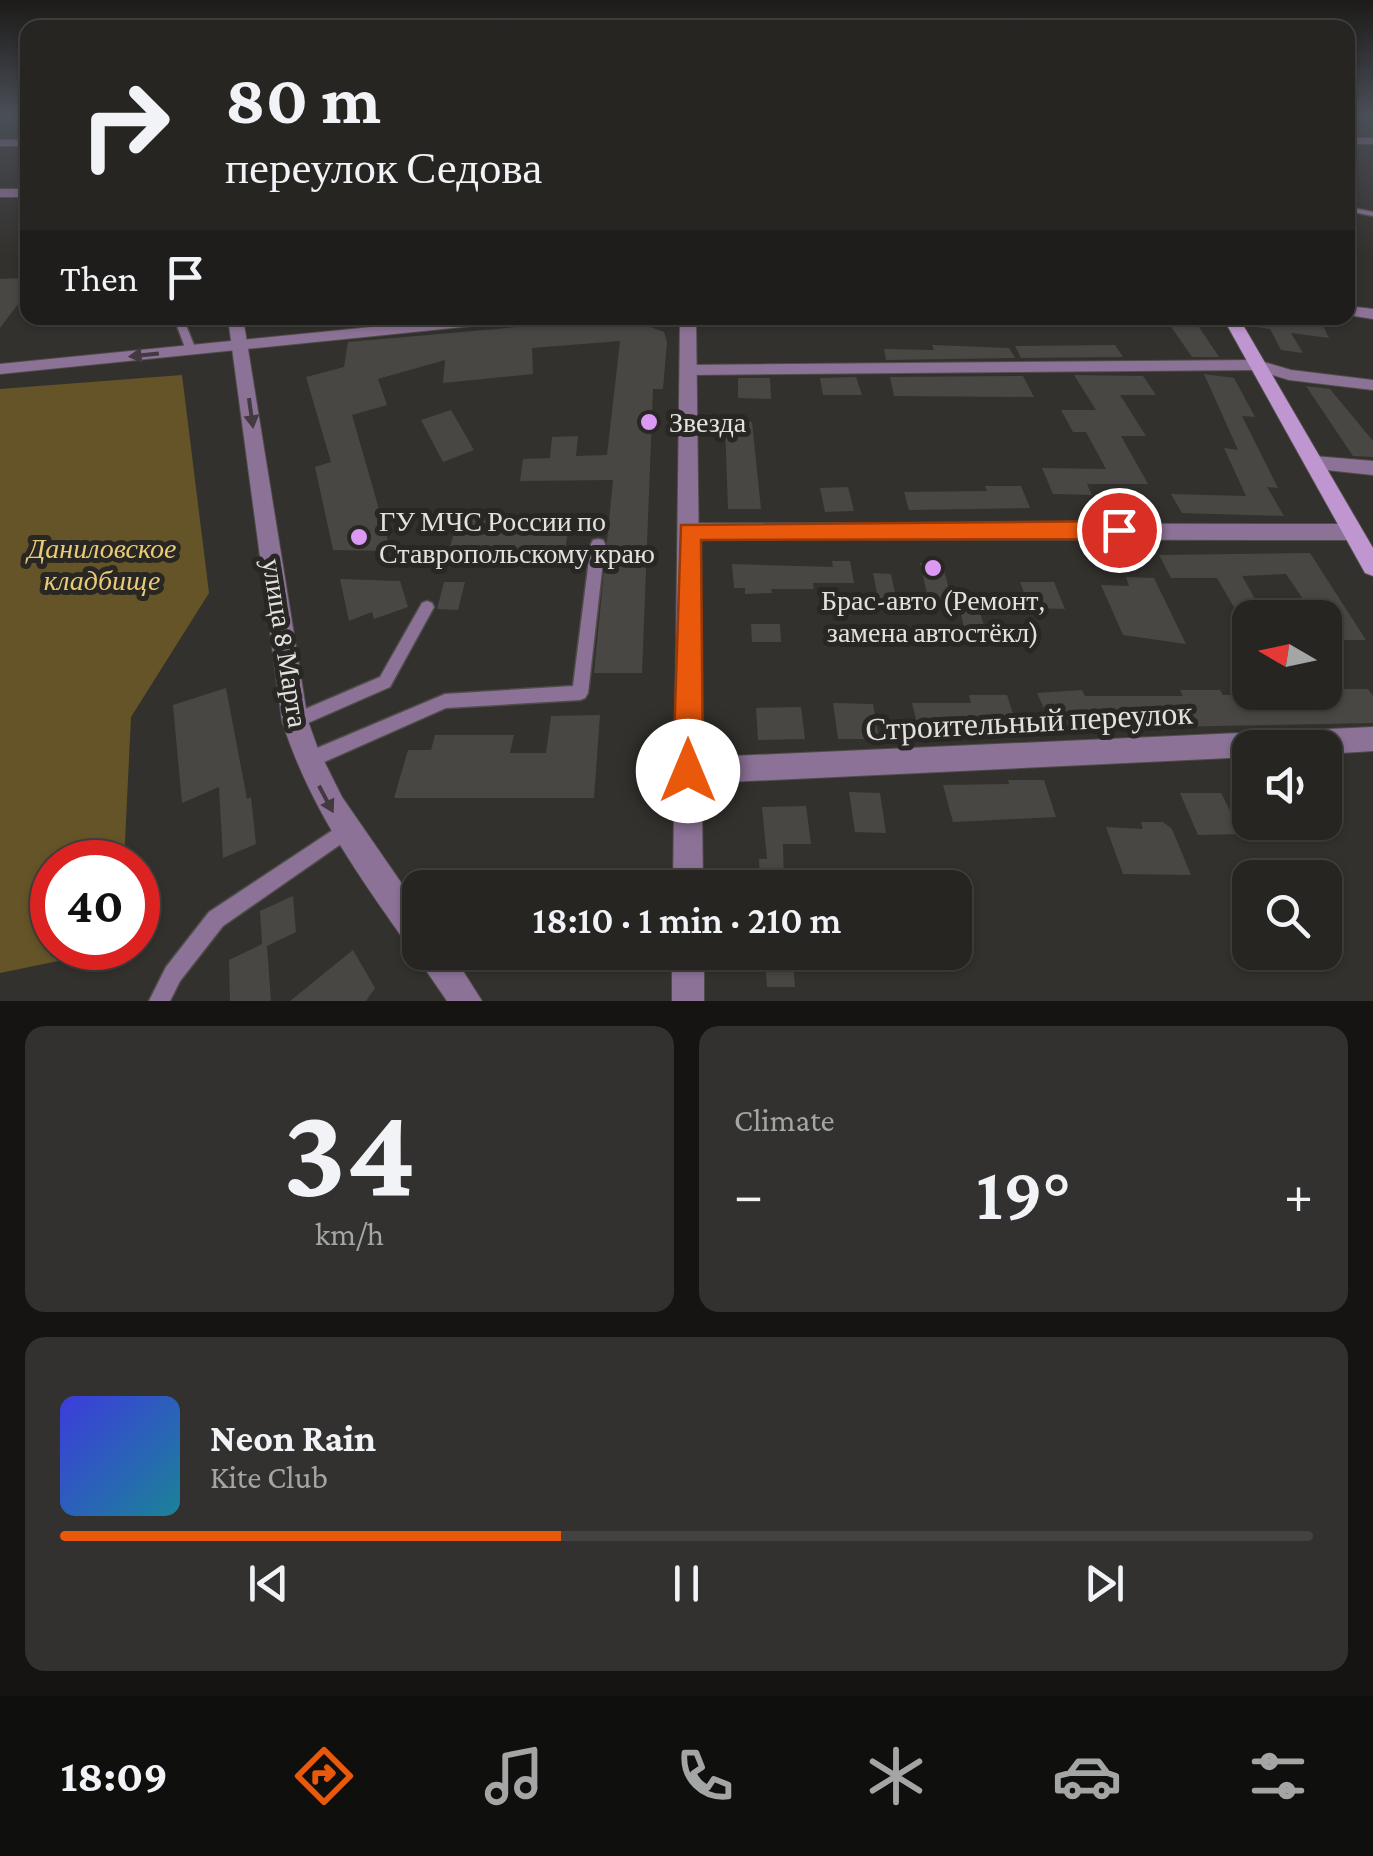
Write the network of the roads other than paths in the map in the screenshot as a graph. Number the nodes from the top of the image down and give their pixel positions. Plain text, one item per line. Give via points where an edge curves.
1 (181, 325) edge
2 (236, 325) edge
3 (395, 325) edge
4 (688, 325) edge
5 (1234, 325) edge
6 (241, 344) junction
7 (191, 350) junction
8 (1257, 366) junction
9 (0, 368) edge
10 (688, 370) junction
11 (1373, 384) edge
12 (1314, 463) junction
13 (1373, 468) edge
14 (689, 531) junction
15 (1352, 532) junction
16 (598, 544) dead end
17 (1373, 567) edge
18 (427, 607) dead end
19 (295, 721) junction
20 (1373, 739) edge
21 (306, 761) junction
22 (688, 771) junction
23 (346, 831) junction
24 (688, 870) edge
25 (402, 910) edge
26 (444, 970) edge
27 (688, 970) edge
28 (158, 1001) edge
29 (466, 1001) edge
30 (688, 1001) edge

1 - 7 lane
2 - 6 street, улица 8 Марта
3 - 6 street
4 - 10 street
5 - 8 main road
6 - 7 street
6 -> 19 street, улица 8 Марта
7 -> 9 street
8 - 10 street
8 - 11 street
8 - 12 main road
10 - 14 street
12 - 13 street
12 - 15 main road
14 - 15 street
14 - 22 street
15 - 17 main road
16 - 21 lane via 580,693 445,702
18 - 19 lane via 385,682
19 - 21 street, улица 8 Марта
20 - 22 street, Строительный переулок
21 -> 23 street, улица 8 Марта
22 - 24 street
23 - 25 street, улица 8 Марта
23 - 28 lane via 216,919
26 - 29 street
27 - 30 street

